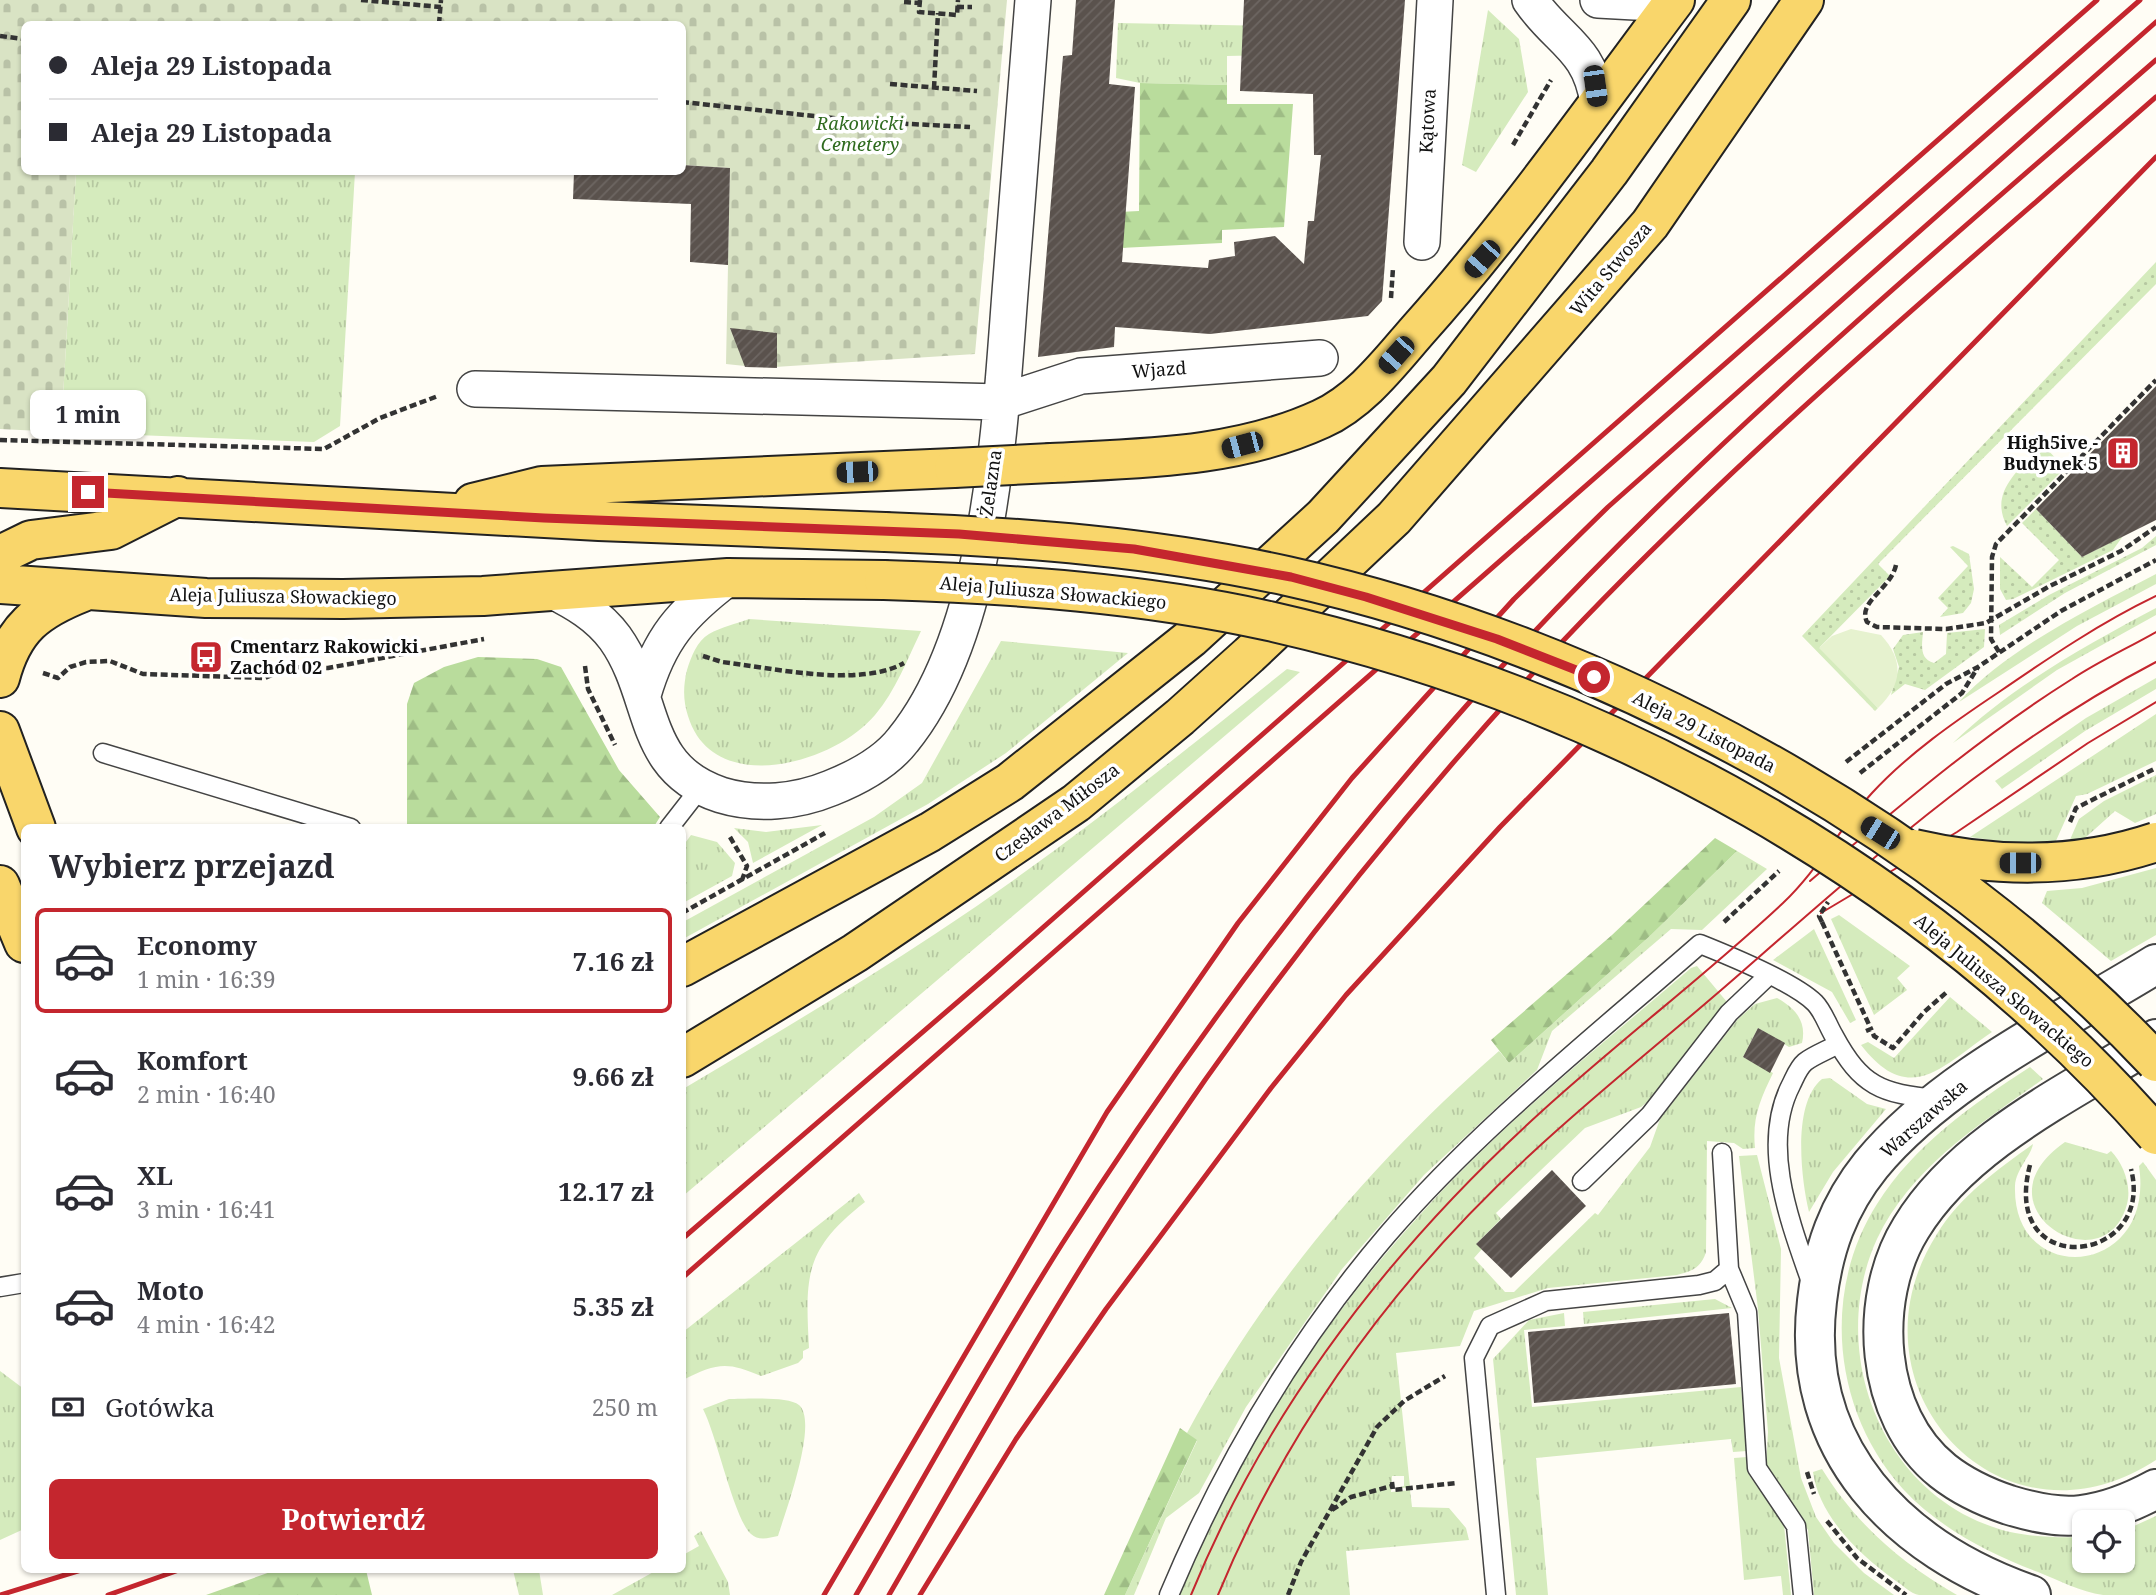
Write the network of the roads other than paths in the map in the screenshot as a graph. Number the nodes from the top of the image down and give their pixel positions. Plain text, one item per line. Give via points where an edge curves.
1 (1033, 0) edge
2 (1434, 0) edge
3 (1530, 0) edge
4 (1598, 0) edge
5 (1659, 0) edge
6 (1675, 0) edge
7 (1731, 0) edge
8 (1804, 0) edge
9 (1598, 103) junction
10 (1422, 242) dead end
11 (1320, 358) dead end
12 (474, 389) road end
13 (1001, 402) junction
14 (0, 488) edge
15 (178, 496) junction
16 (434, 513) junction
17 (1394, 518) joint
18 (0, 555) edge
19 (728, 578) junction
20 (0, 584) edge
21 (551, 590) junction
22 (83, 592) junction
23 (0, 678) edge
24 (643, 695) junction
25 (0, 732) edge
26 (103, 754) dead end
27 (701, 786) junction
28 (34, 824) edge
29 (338, 824) edge
30 (672, 824) edge
31 (2156, 842) edge
32 (1898, 845) junction
33 (0, 885) edge
34 (21, 936) edge
35 (2156, 964) edge
36 (686, 965) edge
37 (1769, 975) junction
38 (2156, 1039) edge
39 (1838, 1044) junction
40 (686, 1056) edge
41 (2156, 1062) edge
42 (1943, 1099) junction
43 (2156, 1135) edge
44 (1721, 1153) dead end
45 (1582, 1181) dead end
46 (1729, 1269) junction
47 (21, 1284) edge
48 (0, 1287) edge
49 (1817, 1299) junction
50 (2156, 1489) edge
51 (1169, 1595) edge
52 (1496, 1595) edge
53 (1802, 1595) edge
54 (2031, 1595) edge

1 - 13 street, Żelazna
2 - 10 street, Kątowa
3 - 9 street via 1588,66
4 - 5 street
6 - 9 main road
7 - 36 main road via 1609,172 1449,380 1323,517 1191,638 1010,782 930,832
8 - 17 main road, Wita Stwosza via 1650,224
9 - 16 main road, bridge via 1482,259 1379,374 1354,398 1297,429 1222,450 1051,463 542,486
11 - 13 street, Wjazd via 1082,376
12 - 13 street, Wjazd
13 - 27 street, Żelazna via 988,512 958,637 927,707 901,743 851,780 822,792 754,802
14 - 15 main road, Aleja 29 Listopada
15 - 16 main road, Aleja 29 Listopada
15 - 18 main road via 111,530 31,540
16 - 32 main road, Aleja 29 Listopada, bridge via 1068,542 1199,559 1291,577 1440,620 1557,661 1712,733
17 - 40 main road, Czesława Miłosza via 1180,717 1076,803 867,946
19 - 21 main road, Aleja Juliusza Słowackiego
19 - 24 street via 693,605 668,635 652,663
19 - 43 main road, Aleja Juliusza Słowackiego, bridge via 1024,586 1112,595 1269,621 1419,661 1589,726 1758,812 1901,905 2060,1035
20 - 22 main road
21 - 22 main road, Aleja Juliusza Słowackiego via 343,599
21 - 24 street, Żelazna via 601,621 632,667
22 - 23 main road via 34,617 17,636
24 - 27 street, Żelazna via 663,754 680,774
25 - 28 main road
26 - 29 lane
27 - 30 lane
31 - 32 main road, bridge via 2087,860 2044,863 1956,859
32 - 41 main road, Aleja 29 Listopada, bridge via 2065,975
33 - 34 main road
35 - 42 street, Warszawska
37 - 39 lane via 1816,1003
37 - 45 lane via 1729,1013 1650,1115
37 - 51 lane via 1700,944 1526,1097 1419,1201 1327,1311 1269,1397 1205,1513
38 - 50 street via 2002,1135 1936,1191 1895,1258 1885,1292 1882,1328 1884,1356 1901,1413 1920,1446 1966,1487 2004,1503 2080,1516 2106,1511
39 - 42 lane via 1871,1084 1905,1096
39 - 49 lane via 1799,1069 1777,1127 1778,1158 1796,1240
42 - 49 street, Warszawska via 1890,1146 1854,1187 1831,1231
44 - 46 lane
46 - 52 lane via 1715,1281 1699,1285 1546,1301 1490,1326 1474,1358
46 - 53 lane via 1747,1312 1757,1468 1796,1526
47 - 48 lane
49 - 54 street, Warszawska via 1814,1341 1819,1382 1842,1446 1863,1484 1900,1523 1951,1560

